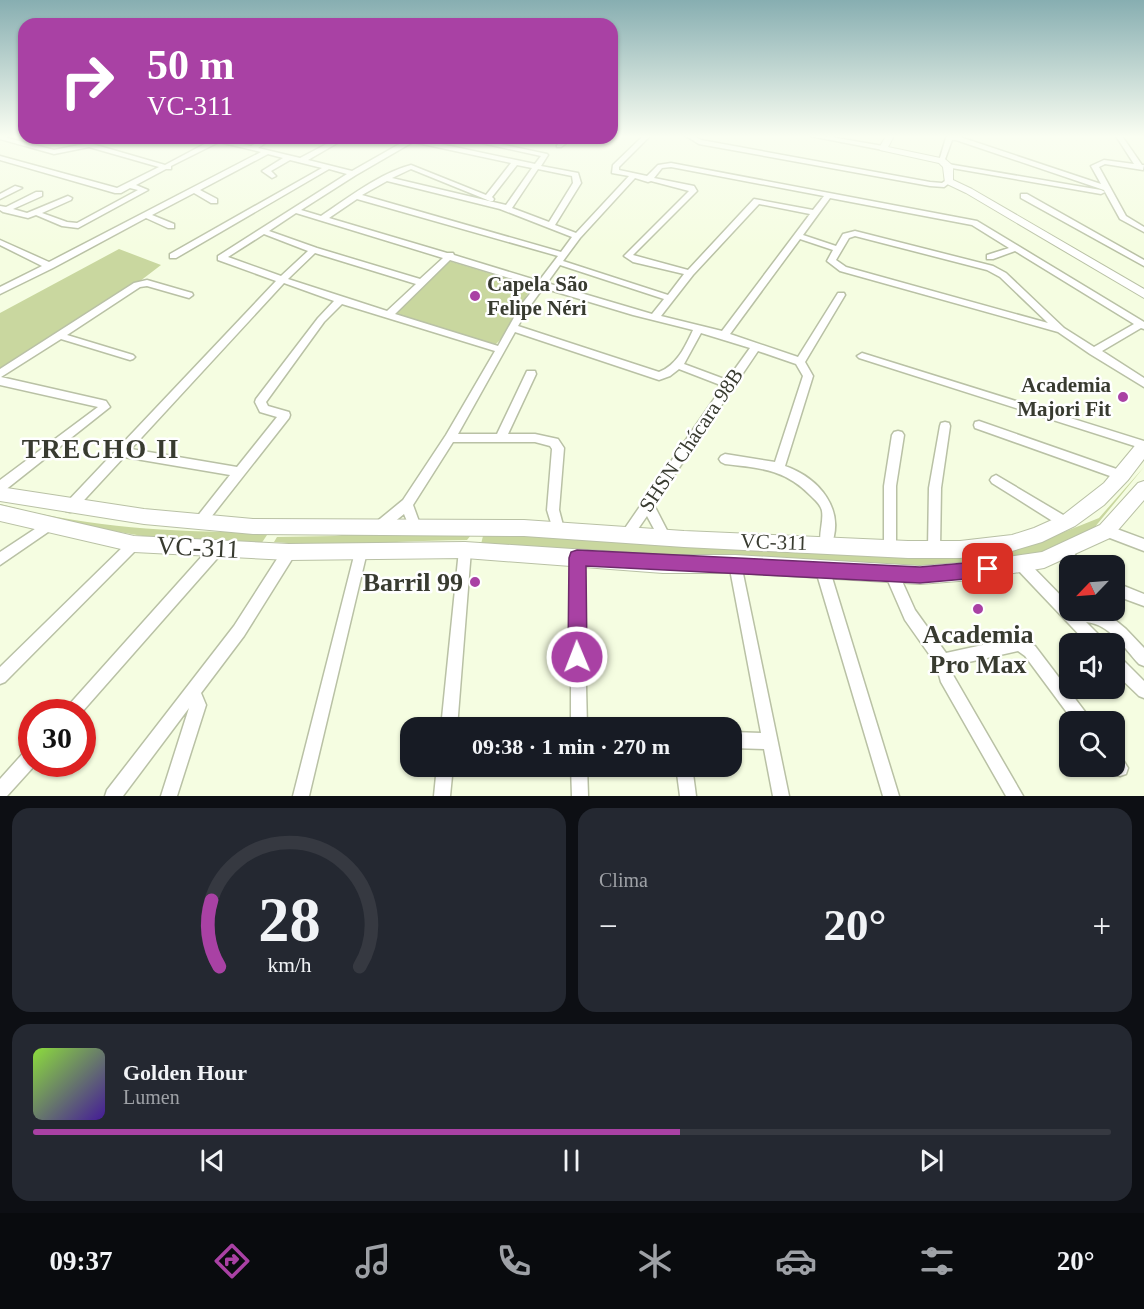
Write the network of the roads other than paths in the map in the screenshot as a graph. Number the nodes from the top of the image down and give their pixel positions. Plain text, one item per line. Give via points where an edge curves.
1 (51, 173) edge
2 (158, 173) edge
3 (226, 173) edge
4 (269, 173) edge
5 (317, 173) edge
6 (350, 173) edge
7 (398, 173) edge
8 (426, 173) edge
9 (507, 173) edge
10 (531, 173) edge
11 (567, 173) edge
12 (620, 173) edge
13 (654, 173) edge
14 (712, 173) edge
15 (870, 173) edge
16 (947, 173) edge
17 (1002, 173) edge
18 (1059, 173) edge
19 (1099, 173) edge
20 (353, 174) joint
21 (634, 175) junction
22 (272, 176) dead end
23 (386, 179) junction
24 (648, 180) junction
25 (948, 182) junction
26 (132, 186) junction
27 (18, 188) dead end
28 (194, 190) junction
29 (1108, 190) junction
30 (39, 194) dead end
31 (356, 196) junction
32 (826, 196) junction
33 (1024, 196) dead end
34 (0, 197) edge
35 (68, 198) dead end
36 (488, 198) junction
37 (214, 201) dead end
38 (505, 208) junction
39 (3, 209) edge
40 (297, 211) junction
41 (816, 213) junction
42 (33, 214) junction
43 (145, 215) junction
44 (322, 219) junction
45 (171, 225) dead end
46 (551, 225) junction
47 (1144, 230) edge
48 (263, 231) junction
49 (577, 236) junction
50 (798, 236) junction
51 (0, 242) edge
52 (1016, 248) junction
53 (837, 249) junction
54 (314, 250) junction
55 (450, 255) junction
56 (173, 256) dead end
57 (990, 257) dead end
58 (562, 258) junction
59 (1144, 263) edge
60 (50, 266) junction
61 (690, 273) junction
62 (282, 280) junction
63 (423, 283) junction
64 (541, 284) junction
65 (0, 291) edge
66 (1144, 294) edge
67 (841, 295) dead end
68 (189, 296) dead end
69 (669, 298) junction
70 (340, 300) junction
71 (389, 315) junction
72 (654, 318) junction
73 (1142, 325) edge
74 (513, 328) junction
75 (699, 328) junction
76 (1061, 330) junction
77 (724, 335) junction
78 (61, 336) junction
79 (756, 346) junction
80 (501, 350) junction
81 (1093, 352) junction
82 (862, 356) dead end
83 (130, 357) dead end
84 (800, 362) junction
85 (678, 365) junction
86 (0, 374) edge
87 (531, 374) dead end
88 (0, 381) edge
89 (1144, 383) edge
90 (728, 384) junction
91 (979, 425) dead end
92 (945, 426) dead end
93 (898, 435) dead end
94 (501, 437) junction
95 (450, 438) junction
96 (1143, 447) edge
97 (122, 452) junction
98 (725, 459) dead end
99 (779, 467) junction
100 (1097, 468) junction
101 (238, 472) junction
102 (1124, 476) junction
103 (996, 480) dead end
104 (0, 487) edge
105 (1144, 488) edge
106 (1111, 490) junction
107 (0, 494) edge
108 (407, 504) junction
109 (647, 504) junction
110 (70, 507) junction
111 (553, 510) junction
112 (0, 513) edge
113 (200, 522) junction
114 (1054, 522) junction
115 (47, 526) junction
116 (373, 527) junction
117 (415, 527) junction
118 (469, 527) junction
119 (289, 528) junction
120 (536, 528) junction
121 (558, 529) junction
122 (1106, 531) junction
123 (627, 535) junction
124 (665, 538) junction
125 (792, 543) junction
126 (134, 544) junction
127 (826, 544) junction
128 (1144, 545) edge
129 (218, 549) junction
130 (890, 549) junction
131 (934, 549) junction
132 (465, 550) junction
133 (281, 551) junction
134 (1064, 551) junction
135 (361, 552) junction
136 (1067, 555) edge
137 (577, 558) junction
138 (0, 560) edge
139 (735, 564) junction
140 (1022, 565) junction
141 (784, 568) junction
142 (823, 571) junction
143 (892, 574) junction
144 (1125, 592) edge
145 (1144, 600) edge
146 (1059, 603) edge
147 (1077, 621) edge
148 (1106, 621) edge
149 (1088, 633) edge
150 (1144, 659) edge
151 (942, 661) junction
152 (1125, 672) edge
153 (0, 677) edge
154 (1144, 691) edge
155 (193, 693) junction
156 (84, 699) edge
157 (1076, 711) edge
158 (450, 717) edge
159 (579, 717) edge
160 (742, 740) edge
161 (769, 741) junction
162 (18, 771) edge
163 (444, 777) edge
164 (579, 777) edge
165 (685, 777) edge
166 (0, 791) edge
167 (113, 796) edge
168 (169, 796) edge
169 (302, 796) edge
170 (442, 796) edge
171 (580, 796) edge
172 (688, 796) edge
173 (781, 796) edge
174 (891, 796) edge
175 (1016, 796) edge

1 - 26 street via 112,191
2 - 26 street
3 - 28 street
4 - 22 street
5 - 56 street
6 - 20 street
7 - 23 street
8 - 36 street
9 - 36 street
10 - 38 street
11 - 46 street via 578,179
12 - 21 street
13 - 24 street
14 - 32 street
15 - 25 street via 930,184
16 - 25 street
17 - 29 street
18 - 29 street
19 - 29 street
20 - 40 street
21 - 24 street
21 - 49 street
23 - 31 street
23 - 38 street
24 - 61 street via 691,188 691,193 629,253 630,258
25 - 66 street
26 - 42 street via 144,190 78,226
27 - 34 street
28 - 37 street
28 - 43 street
29 - 47 street via 1124,217
30 - 39 street
31 - 44 street
31 - 58 street
32 - 41 street
32 - 52 street via 974,223
33 - 59 street
35 - 42 street
36 - 38 street
38 - 46 street
39 - 42 street
40 - 44 street
40 - 48 street
41 - 50 street
41 - 61 street via 757,201
43 - 45 street
43 - 60 street
44 - 55 street
46 - 49 street
48 - 54 street
48 - 62 street via 221,258
49 - 58 street
50 - 53 street
50 - 77 street
51 - 60 street
52 - 57 street
52 - 73 street
53 - 76 street via 831,261 843,269
53 - 76 street via 846,236 860,234 996,271
54 - 62 street
54 - 63 street
55 - 63 street
55 - 64 street
58 - 64 street
58 - 69 street
60 - 65 street
61 - 69 street
62 - 70 street
62 - 97 street
63 - 71 street
64 - 72 street
64 - 74 street
67 - 84 street
68 - 78 street via 147,283 131,288
69 - 72 street
70 - 71 street
70 - 101 street via 262,398 261,406 285,415
71 - 80 street
72 - 75 street
73 - 81 street
74 - 80 street
74 - 85 street via 650,375 663,376
75 - 77 street
75 - 85 street
76 - 81 street
77 - 79 street
78 - 83 street
78 - 86 street
79 - 84 street
79 - 90 street, SHSN Chácara 98B
80 - 95 street
81 - 89 street
82 - 96 street
84 - 99 street via 808,376
85 - 90 street
87 - 94 street
88 - 104 street via 105,407
90 - 109 street, SHSN Chácara 98B
91 - 100 street
92 - 131 street via 935,488
93 - 130 street via 890,486
94 - 95 street
94 - 111 street via 554,442 558,448
95 - 108 street
96 - 102 main road, VC-311
97 - 101 street
97 - 110 street
98 - 99 street
99 - 127 street via 795,473 825,503
100 - 102 street
100 - 106 street
101 - 113 street
102 - 106 main road, VC-311
103 - 114 street
105 - 122 main road, VC-311
106 - 114 main road, VC-311
107 - 110 main road, VC-311
108 - 116 street
108 - 117 street
109 - 123 street, SHSN Chácara 98B
109 - 124 street
110 - 113 main road, VC-311
111 - 120 street
111 - 121 street
112 - 115 main road, VC-311
113 - 119 main road, VC-311
114 - 131 main road, VC-311 via 994,546
115 - 126 main road, VC-311
115 - 138 street
116 - 117 main road, VC-311
116 - 119 main road, VC-311
117 - 118 main road, VC-311
118 - 120 main road, VC-311
118 - 132 main road via 479,534 477,541
119 - 133 main road via 272,536 269,544
120 - 121 main road, VC-311
121 - 123 main road, VC-311
122 - 128 street
122 - 134 main road, VC-311
123 - 124 main road, VC-311
124 - 125 main road, VC-311
125 - 127 main road, VC-311
125 - 141 main road via 765,550 763,554 772,565
126 - 129 main road, VC-311
126 - 153 street
127 - 130 main road, VC-311
129 - 133 main road, VC-311
129 - 156 street
130 - 131 main road, VC-311
132 - 135 main road, VC-311
132 - 137 main road, VC-311
132 - 158 street
133 - 135 main road, VC-311
133 - 155 street via 239,631
134 - 136 street
134 - 140 main road, VC-311
135 - 169 street
137 - 139 main road, VC-311
137 - 159 street
139 - 141 main road, VC-311
139 - 161 street
140 - 143 main road, VC-311 via 930,575
140 - 146 street
141 - 142 main road, VC-311
142 - 143 main road, VC-311
142 - 174 street
143 - 151 street via 910,615
144 - 145 street
147 - 149 street
148 - 150 street
151 - 157 street via 1019,644 1030,651
151 - 175 street via 946,677
152 - 154 street
155 - 167 street
155 - 168 street via 198,705
160 - 161 street
161 - 173 street
162 - 166 street
163 - 170 street
164 - 171 street
165 - 172 street

